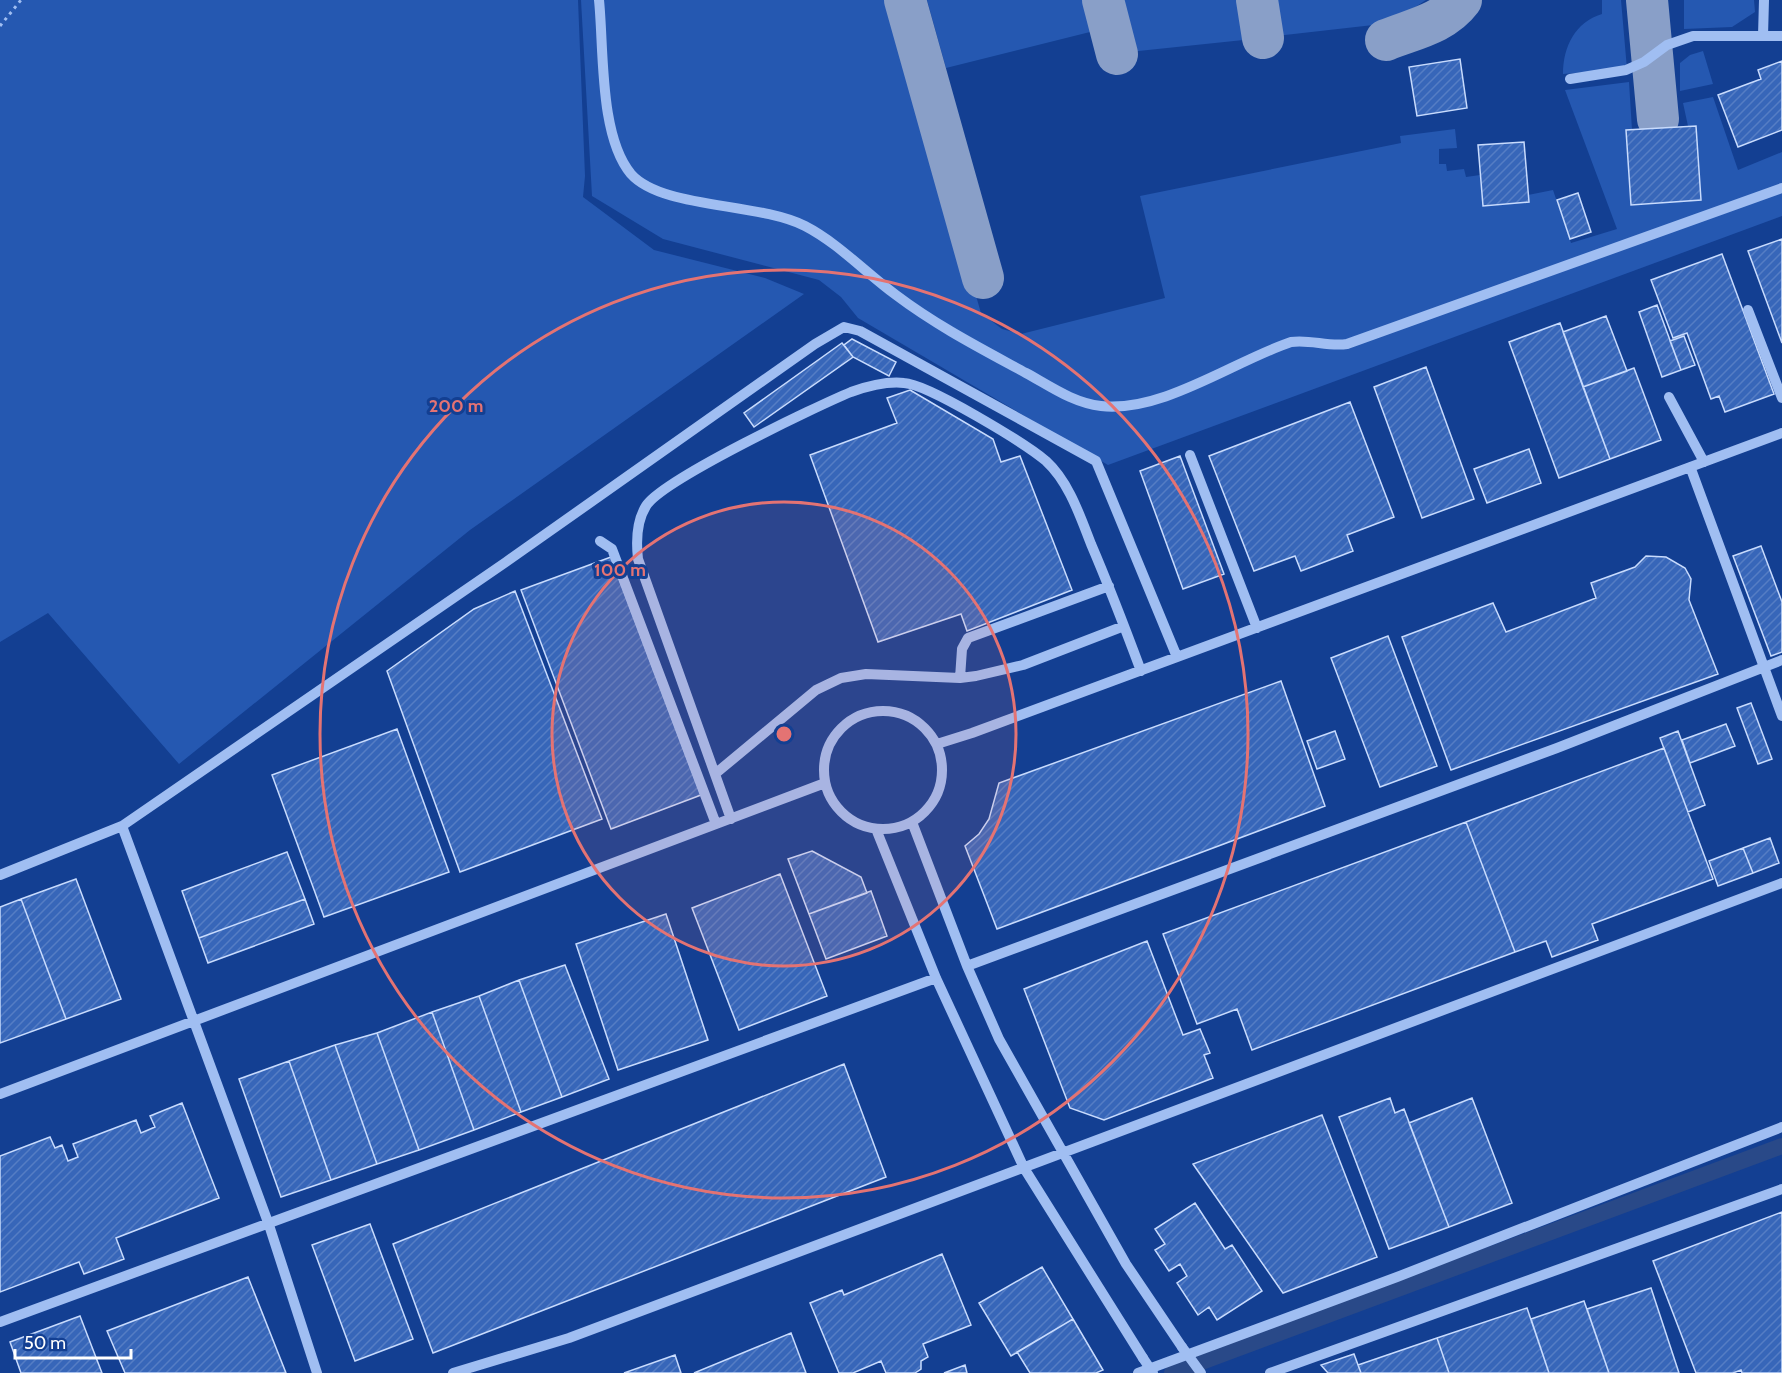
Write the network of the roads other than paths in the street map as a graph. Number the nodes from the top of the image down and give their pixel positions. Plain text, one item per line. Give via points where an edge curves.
1 (599, 0) edge
2 (1764, 0) edge
3 (1763, 36) junction
4 (1782, 36) edge
5 (1570, 79) dead end
6 (1782, 188) edge
7 (1748, 310) dead end
8 (1669, 397) dead end
9 (1782, 398) edge
10 (1782, 433) edge
11 (1190, 455) dead end
12 (1704, 462) junction
13 (1690, 469) junction
14 (600, 541) dead end
15 (1109, 586) junction
16 (1124, 626) junction
17 (1257, 628) junction
18 (1177, 657) junction
19 (1782, 660) edge
20 (1765, 666) junction
21 (1141, 671) junction
22 (960, 678) junction
23 (1782, 716) edge
24 (937, 744) junction
25 (715, 774) junction
26 (825, 783) junction
27 (731, 819) junction
28 (912, 822) junction
29 (717, 824) junction
30 (122, 826) junction
31 (876, 829) junction
32 (0, 875) edge
33 (1782, 883) edge
34 (967, 966) junction
35 (936, 978) junction
36 (194, 1023) junction
37 (0, 1094) edge
38 (1782, 1127) edge
39 (1062, 1152) junction
40 (1024, 1167) junction
41 (1782, 1189) edge
42 (268, 1225) junction
43 (0, 1322) edge
44 (317, 1373) edge
45 (453, 1373) edge
46 (1138, 1373) edge
47 (1154, 1373) edge
48 (1201, 1373) edge
49 (1270, 1373) edge

1 - 6 street via 611,126 624,163 640,182 663,193 772,213 799,223 947,329 1070,398 1100,406 1146,401 1291,342 1347,344
2 - 3 street
3 - 4 street
3 - 5 street via 1693,36 1667,45 1626,70
7 - 9 street
8 - 12 street
10 - 12 street
11 - 17 street
12 - 13 street
13 - 17 street
13 - 20 street
14 - 29 street via 612,549
15 - 16 street
15 - 22 street via 968,638 962,649
15 - 25 street via 1059,475 1023,444 921,387 890,382 851,392 662,490 646,506 639,525 639,559
16 - 21 street
16 - 22 street via 1023,665
17 - 18 street
18 - 21 street
18 - 30 street via 1096,461 860,331 844,327
19 - 20 street
20 - 23 street
20 - 34 street via 1546,752
21 - 24 street
22 - 25 street via 866,674 842,678 816,690
24 - 26 street via 912,717 887,711 862,714 847,722 831,742 824,766
24 - 28 street via 943,763 941,786 930,807
25 - 27 street
26 - 27 street
26 - 31 street via 832,801 844,815
27 - 29 street
28 - 31 street
28 - 34 street
29 - 36 street
30 - 32 street
30 - 36 street
31 - 35 street
33 - 39 street
34 - 39 street via 999,1039
35 - 40 street
35 - 42 street
36 - 37 street
36 - 42 street
38 - 46 street via 1302,1314
39 - 40 street
39 - 48 street, bridge via 1126,1264
40 - 45 street via 569,1338
40 - 47 street, bridge
41 - 49 street
42 - 43 street
42 - 44 street

